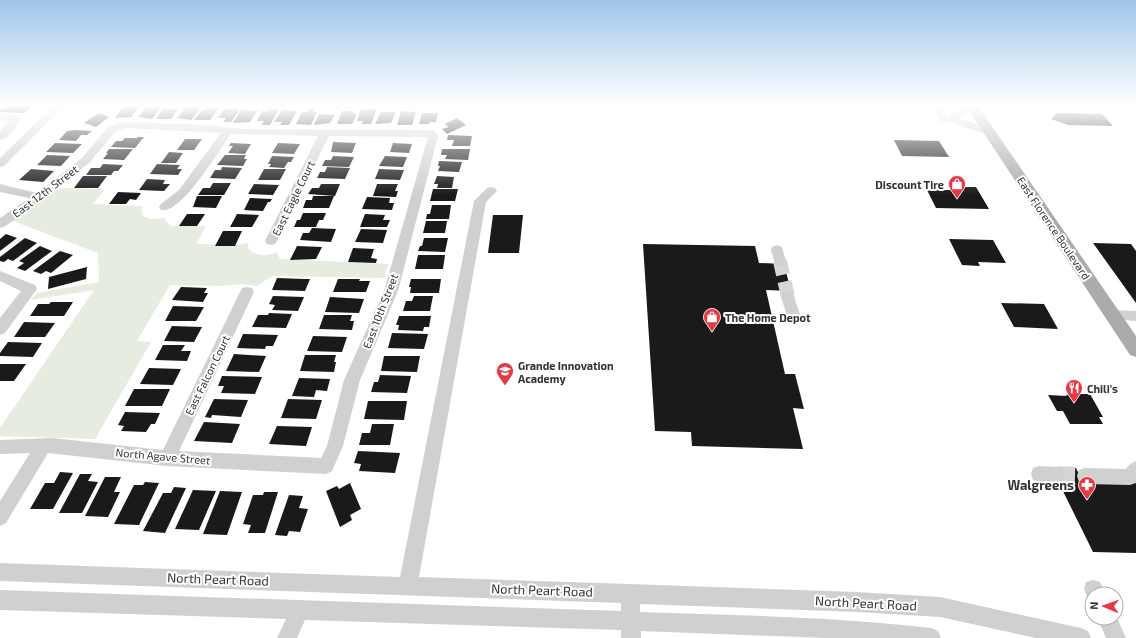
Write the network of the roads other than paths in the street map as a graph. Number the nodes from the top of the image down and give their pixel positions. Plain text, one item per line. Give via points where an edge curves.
1 (30, 136) edge
2 (106, 136) edge
3 (224, 136) edge
4 (324, 136) edge
5 (434, 136) edge
6 (993, 136) edge
7 (0, 164) edge
8 (0, 188) edge
9 (491, 191) dead end
10 (39, 197) junction
11 (165, 207) dead end
12 (0, 224) edge
13 (271, 241) dead end
14 (0, 276) edge
15 (246, 292) dead end
16 (788, 297) tunnel mouth
17 (793, 315) dead end
18 (1113, 315) junction
19 (1136, 316) edge
20 (0, 329) edge
21 (1136, 350) edge
22 (44, 445) junction
23 (0, 447) edge
24 (167, 458) junction
25 (326, 466) joint
26 (1136, 468) edge
27 (1039, 474) dead end
28 (1057, 475) tunnel mouth
29 (1085, 476) tunnel mouth
30 (0, 517) edge
31 (0, 572) edge
32 (408, 586) junction
33 (630, 593) junction
34 (0, 600) edge
35 (300, 610) junction
36 (1111, 626) edge
37 (631, 630) edge
38 (287, 638) edge
39 (931, 638) edge
40 (1081, 638) edge
41 (1116, 638) edge

1 - 7 street
2 - 10 street, East 12th Street via 86,160
3 - 11 street via 184,193
4 - 13 street, East Eagle Court
5 - 25 street, East 10th Street via 391,291 352,380
6 - 18 main road, East Florence Boulevard
8 - 10 street
9 - 32 street via 480,201
10 - 12 street, East 12th Street
14 - 20 street via 30,289
15 - 24 street, East Falcon Court
16 - 17 street
18 - 19 street
18 - 21 main road, East Florence Boulevard
22 - 23 street, North Agave Street
22 - 24 street, North Agave Street
22 - 30 street
24 - 25 street, North Agave Street
26 - 29 street via 1130,477
27 - 28 street
31 - 32 street, North Peart Road
32 - 33 street, North Peart Road
33 - 37 street
33 - 40 street, North Peart Road via 940,608
34 - 35 street
35 - 37 street
35 - 38 street
36 - 41 street
37 - 39 street via 810,627

